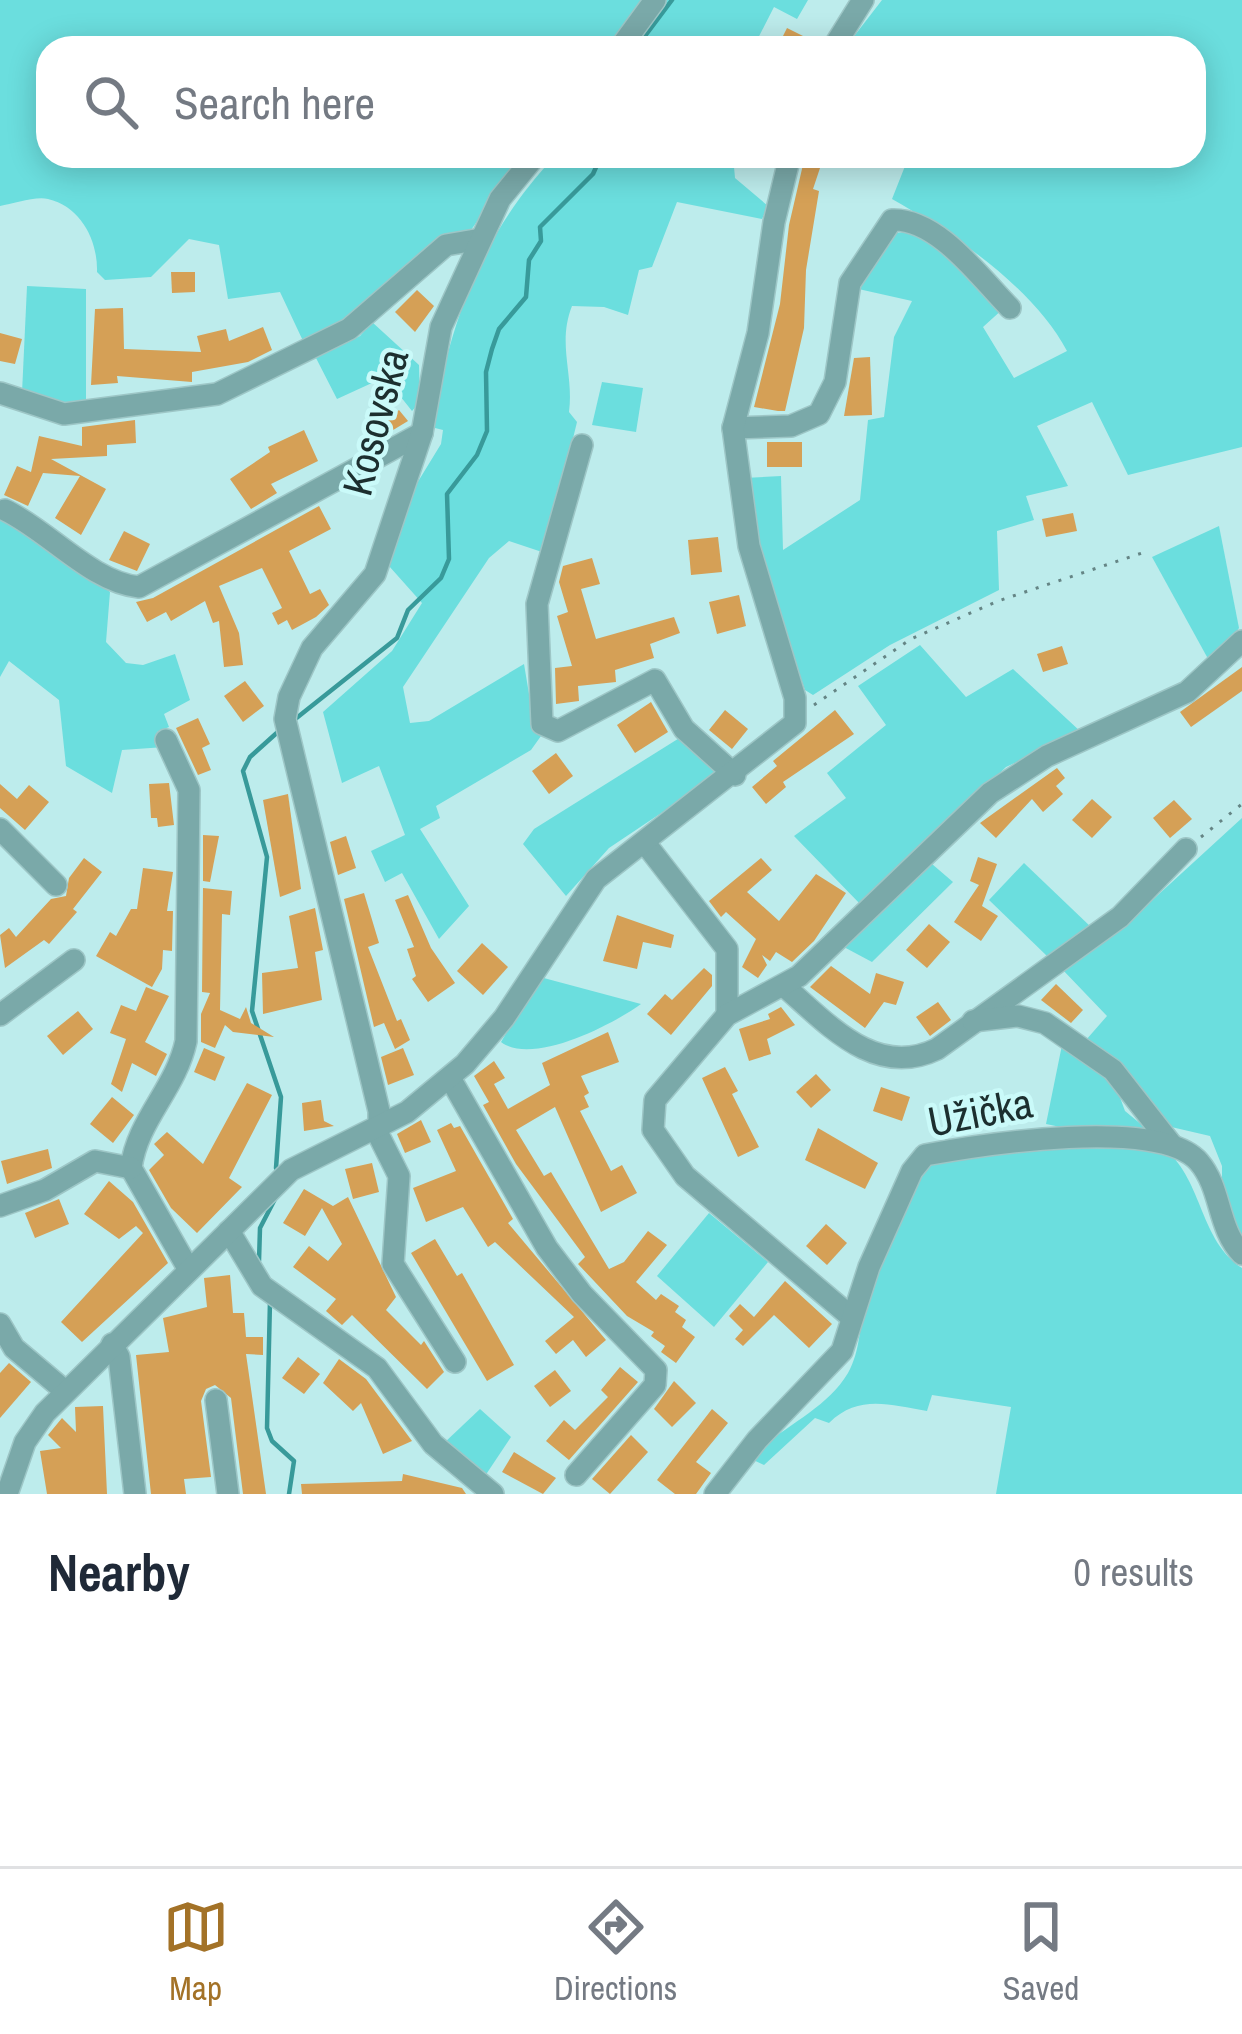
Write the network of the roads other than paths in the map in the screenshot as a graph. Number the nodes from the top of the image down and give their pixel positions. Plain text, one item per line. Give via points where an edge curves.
1 (655, 0) edge
2 (863, 0) edge
3 (629, 36) edge
4 (840, 36) edge
5 (525, 168) edge
6 (787, 168) edge
7 (481, 238) junction
8 (1010, 308) dead end
9 (0, 393) edge
10 (733, 428) junction
11 (422, 433) junction
12 (582, 445) dead end
13 (5, 510) dead end
14 (1242, 641) edge
15 (166, 740) dead end
16 (735, 775) junction
17 (0, 829) edge
18 (645, 843) junction
19 (1186, 849) road end
20 (56, 886) dead end
21 (74, 960) dead end
22 (784, 986) junction
23 (0, 1015) edge
24 (727, 1015) junction
25 (973, 1021) junction
26 (450, 1078) junction
27 (378, 1127) junction
28 (1171, 1144) junction
29 (131, 1168) junction
30 (0, 1206) edge
31 (229, 1231) junction
32 (1242, 1254) edge
33 (189, 1270) junction
34 (850, 1316) junction
35 (0, 1324) edge
36 (112, 1344) junction
37 (455, 1362) dead end
38 (65, 1391) junction
39 (216, 1400) dead end
40 (576, 1475) dead end
41 (7, 1494) edge
42 (135, 1494) edge
43 (228, 1494) edge
44 (493, 1494) edge
45 (716, 1494) edge

1 - 3 street
2 - 4 street
5 - 7 street
6 - 10 street
7 - 9 street, Kosovska via 446,245 349,329 217,394 64,414
7 - 11 street, Kosovska via 434,350
8 - 10 street via 939,238 917,223 892,220 850,283 836,382 820,414 791,426
10 - 16 street via 748,546 797,717
11 - 13 street via 139,587 97,570
11 - 27 street, Kosovska via 375,574 312,648 289,697 286,725
12 - 16 street via 537,604 542,724 558,731 655,680 684,729
14 - 22 street via 1187,692 1048,756 990,793
15 - 29 street via 189,790 186,1041
16 - 18 street
17 - 20 street
18 - 24 street via 727,949
18 - 26 street via 596,879 504,1018
19 - 25 street via 1120,917
21 - 23 street
22 - 24 street
22 - 25 street via 846,1038 885,1058 924,1055
24 - 34 street via 655,1100 653,1130 706,1197
25 - 28 street via 1018,1016 1046,1023 1113,1070
26 - 27 street
26 - 40 street via 547,1247 656,1370 655,1385
27 - 31 street via 291,1170
27 - 37 street, Kosovska via 399,1176 393,1264
28 - 32 street via 1207,1174
28 - 34 street, Užička via 1041,1137 925,1155
29 - 30 street via 95,1161
29 - 33 street
31 - 33 street
31 - 44 street via 270,1293 377,1368 433,1444
33 - 36 street
34 - 45 street, Užička via 836,1361
35 - 38 street via 23,1358
36 - 38 street
36 - 42 street
38 - 41 street via 25,1442
39 - 43 street

